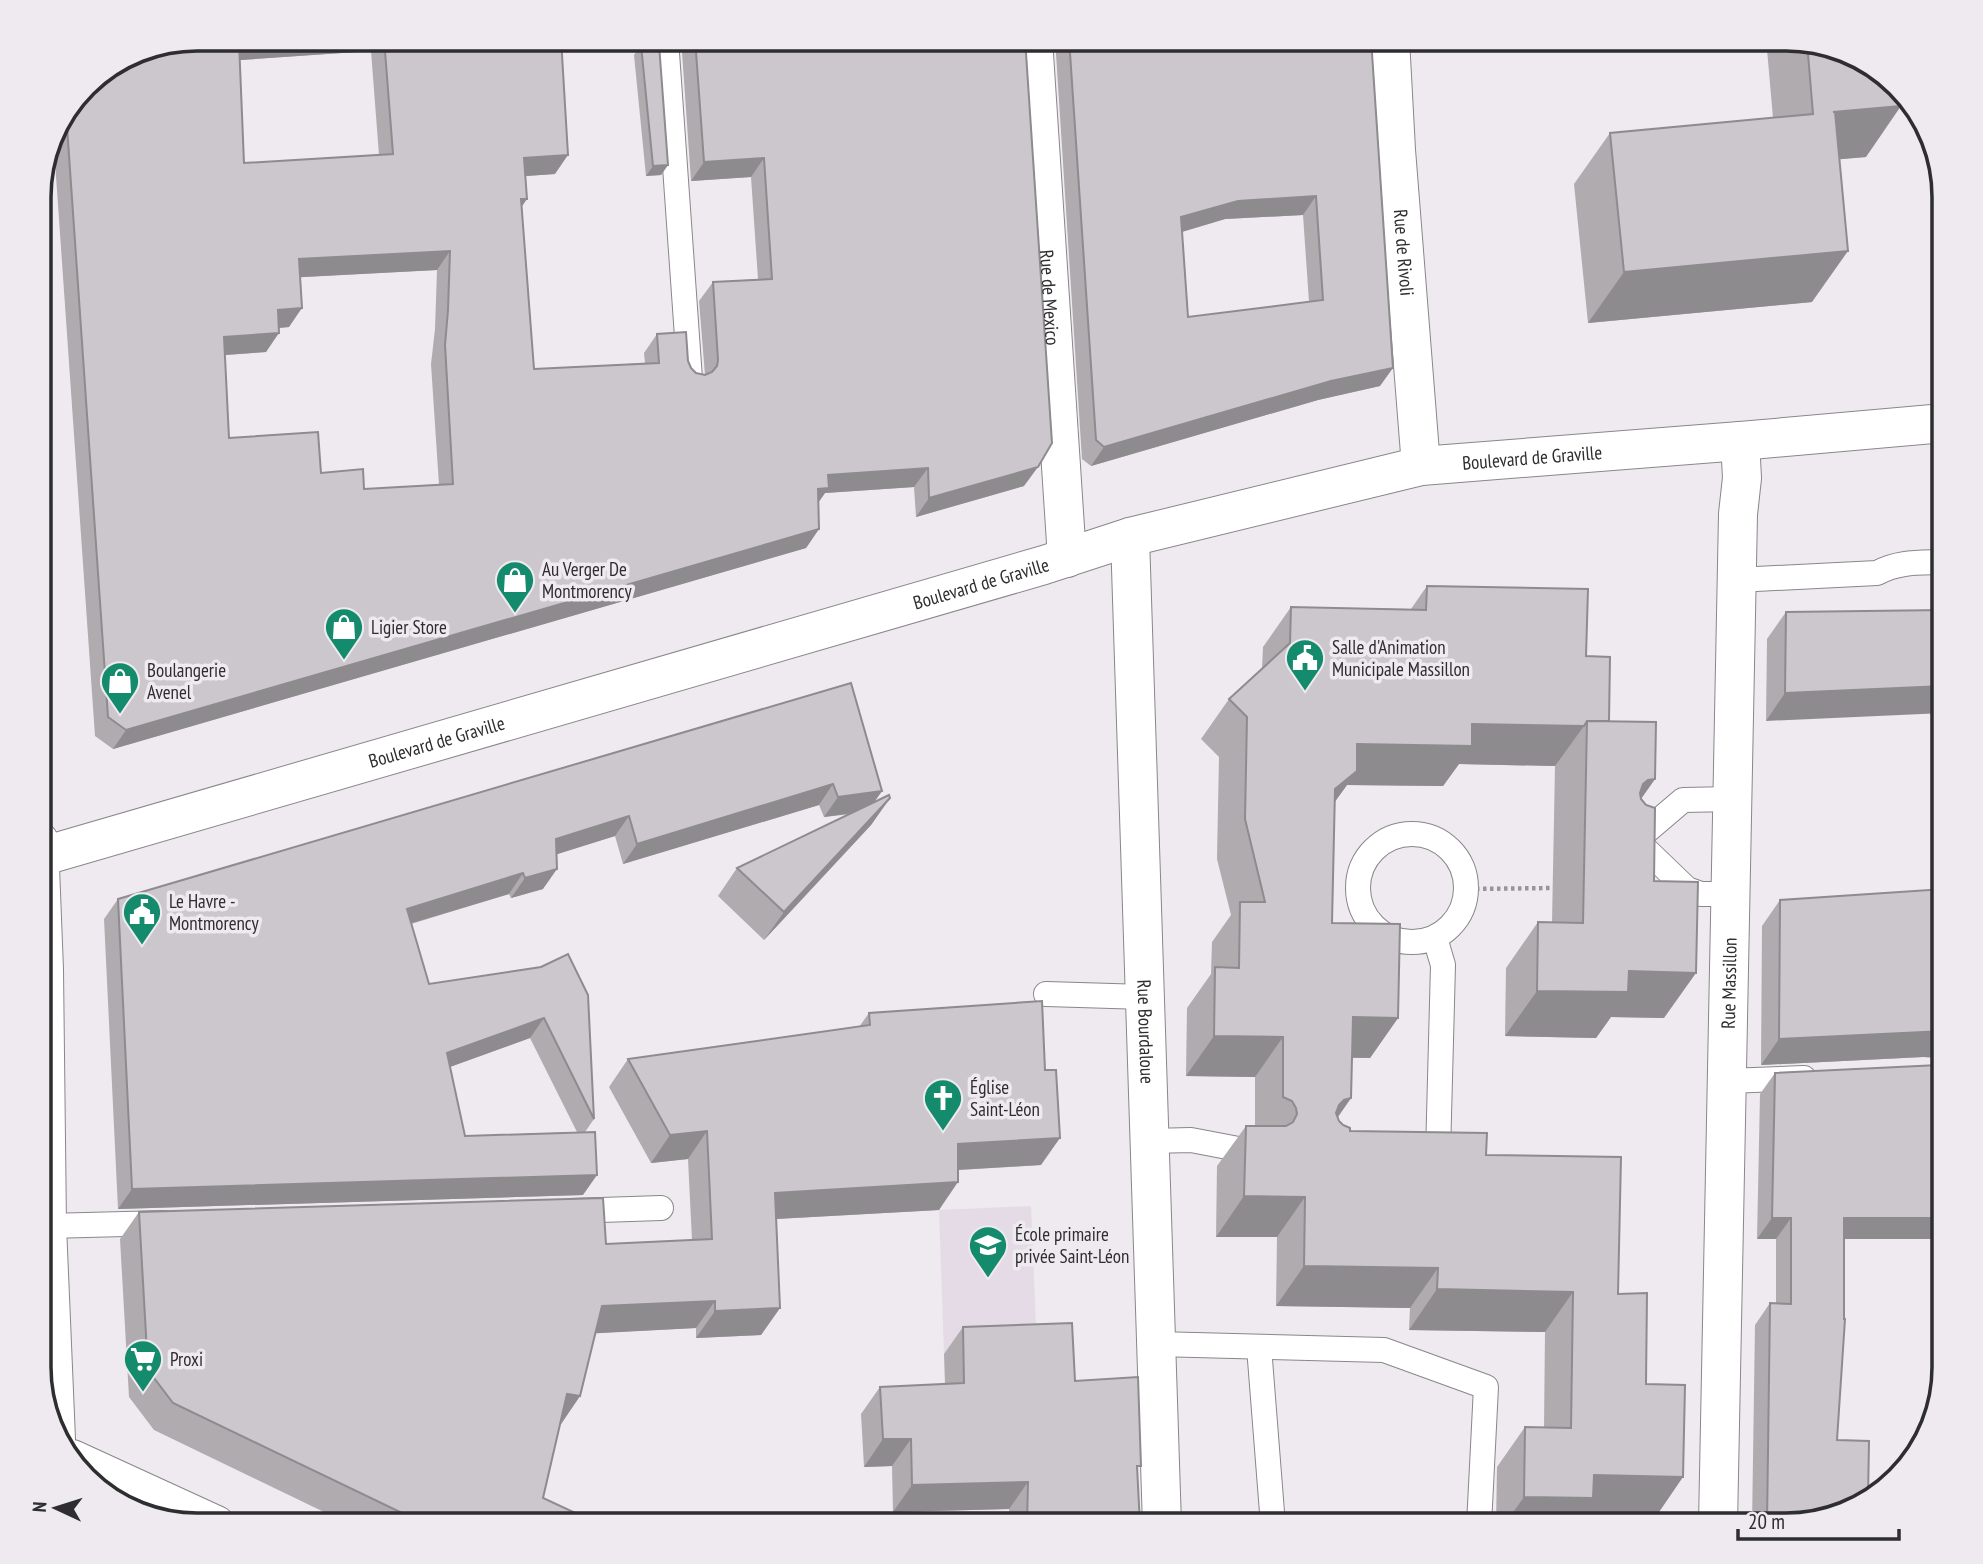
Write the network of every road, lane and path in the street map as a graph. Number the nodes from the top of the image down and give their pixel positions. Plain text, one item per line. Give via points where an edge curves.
1 (667, 51) edge
2 (1034, 51) edge
3 (1391, 51) edge
4 (690, 379) edge
5 (1932, 424) edge
6 (1740, 442) junction
7 (1421, 466) junction
8 (1130, 537) junction
9 (1067, 558) junction
10 (1932, 563) edge
11 (1737, 580) junction
12 (1733, 799) junction
13 (51, 846) edge
14 (1553, 888) dead end
15 (1469, 889) junction
16 (1730, 894) junction
17 (1436, 938) junction
18 (1046, 994) dead end
19 (1145, 996) junction
20 (1826, 1077) edge
21 (1727, 1081) junction
22 (1150, 1141) junction
23 (1254, 1152) edge
24 (1413, 1154) edge
25 (661, 1208) dead end
26 (550, 1212) edge
27 (186, 1222) edge
28 (51, 1226) edge
29 (51, 1321) edge
30 (1156, 1344) junction
31 (1259, 1347) junction
32 (54, 1397) edge
33 (92, 1468) edge
34 (189, 1513) edge
35 (1162, 1513) edge
36 (1272, 1513) edge
37 (1480, 1513) edge
38 (1718, 1513) edge

1 - 4 lane
2 - 9 street, Rue de Mexico
3 - 7 street, Rue de Rivoli
5 - 6 street, Boulevard de Graville
6 - 7 street, Boulevard de Graville
6 - 11 street, Rue Massillon
7 - 8 street, Boulevard de Graville
8 - 9 street, Boulevard de Graville
8 - 19 street, Rue Bourdaloue
9 - 13 street, Boulevard de Graville
10 - 11 lane via 1899,564 1877,573
11 - 12 street, Rue Massillon
12 - 16 street, Rue Massillon
12 - 16 lane via 1683,800 1630,839 1687,889
14 - 15 path
15 - 17 lane via 1454,923
15 - 17 lane via 1458,858 1442,842 1420,834 1401,834 1370,853 1360,869 1357,888 1361,909 1373,928 1391,939 1413,943
16 - 21 street, Rue Massillon
17 - 24 lane via 1443,965 1438,1154
18 - 19 lane
19 - 22 street, Rue Bourdaloue
20 - 21 lane
21 - 38 street, Rue Massillon
22 - 23 lane via 1191,1140
22 - 30 street, Rue Bourdaloue
25 - 26 lane
27 - 28 lane
29 - 32 street
30 - 31 lane
30 - 35 street, Rue Bourdaloue
31 - 36 lane
31 - 37 lane via 1384,1350 1486,1387
33 - 34 street

